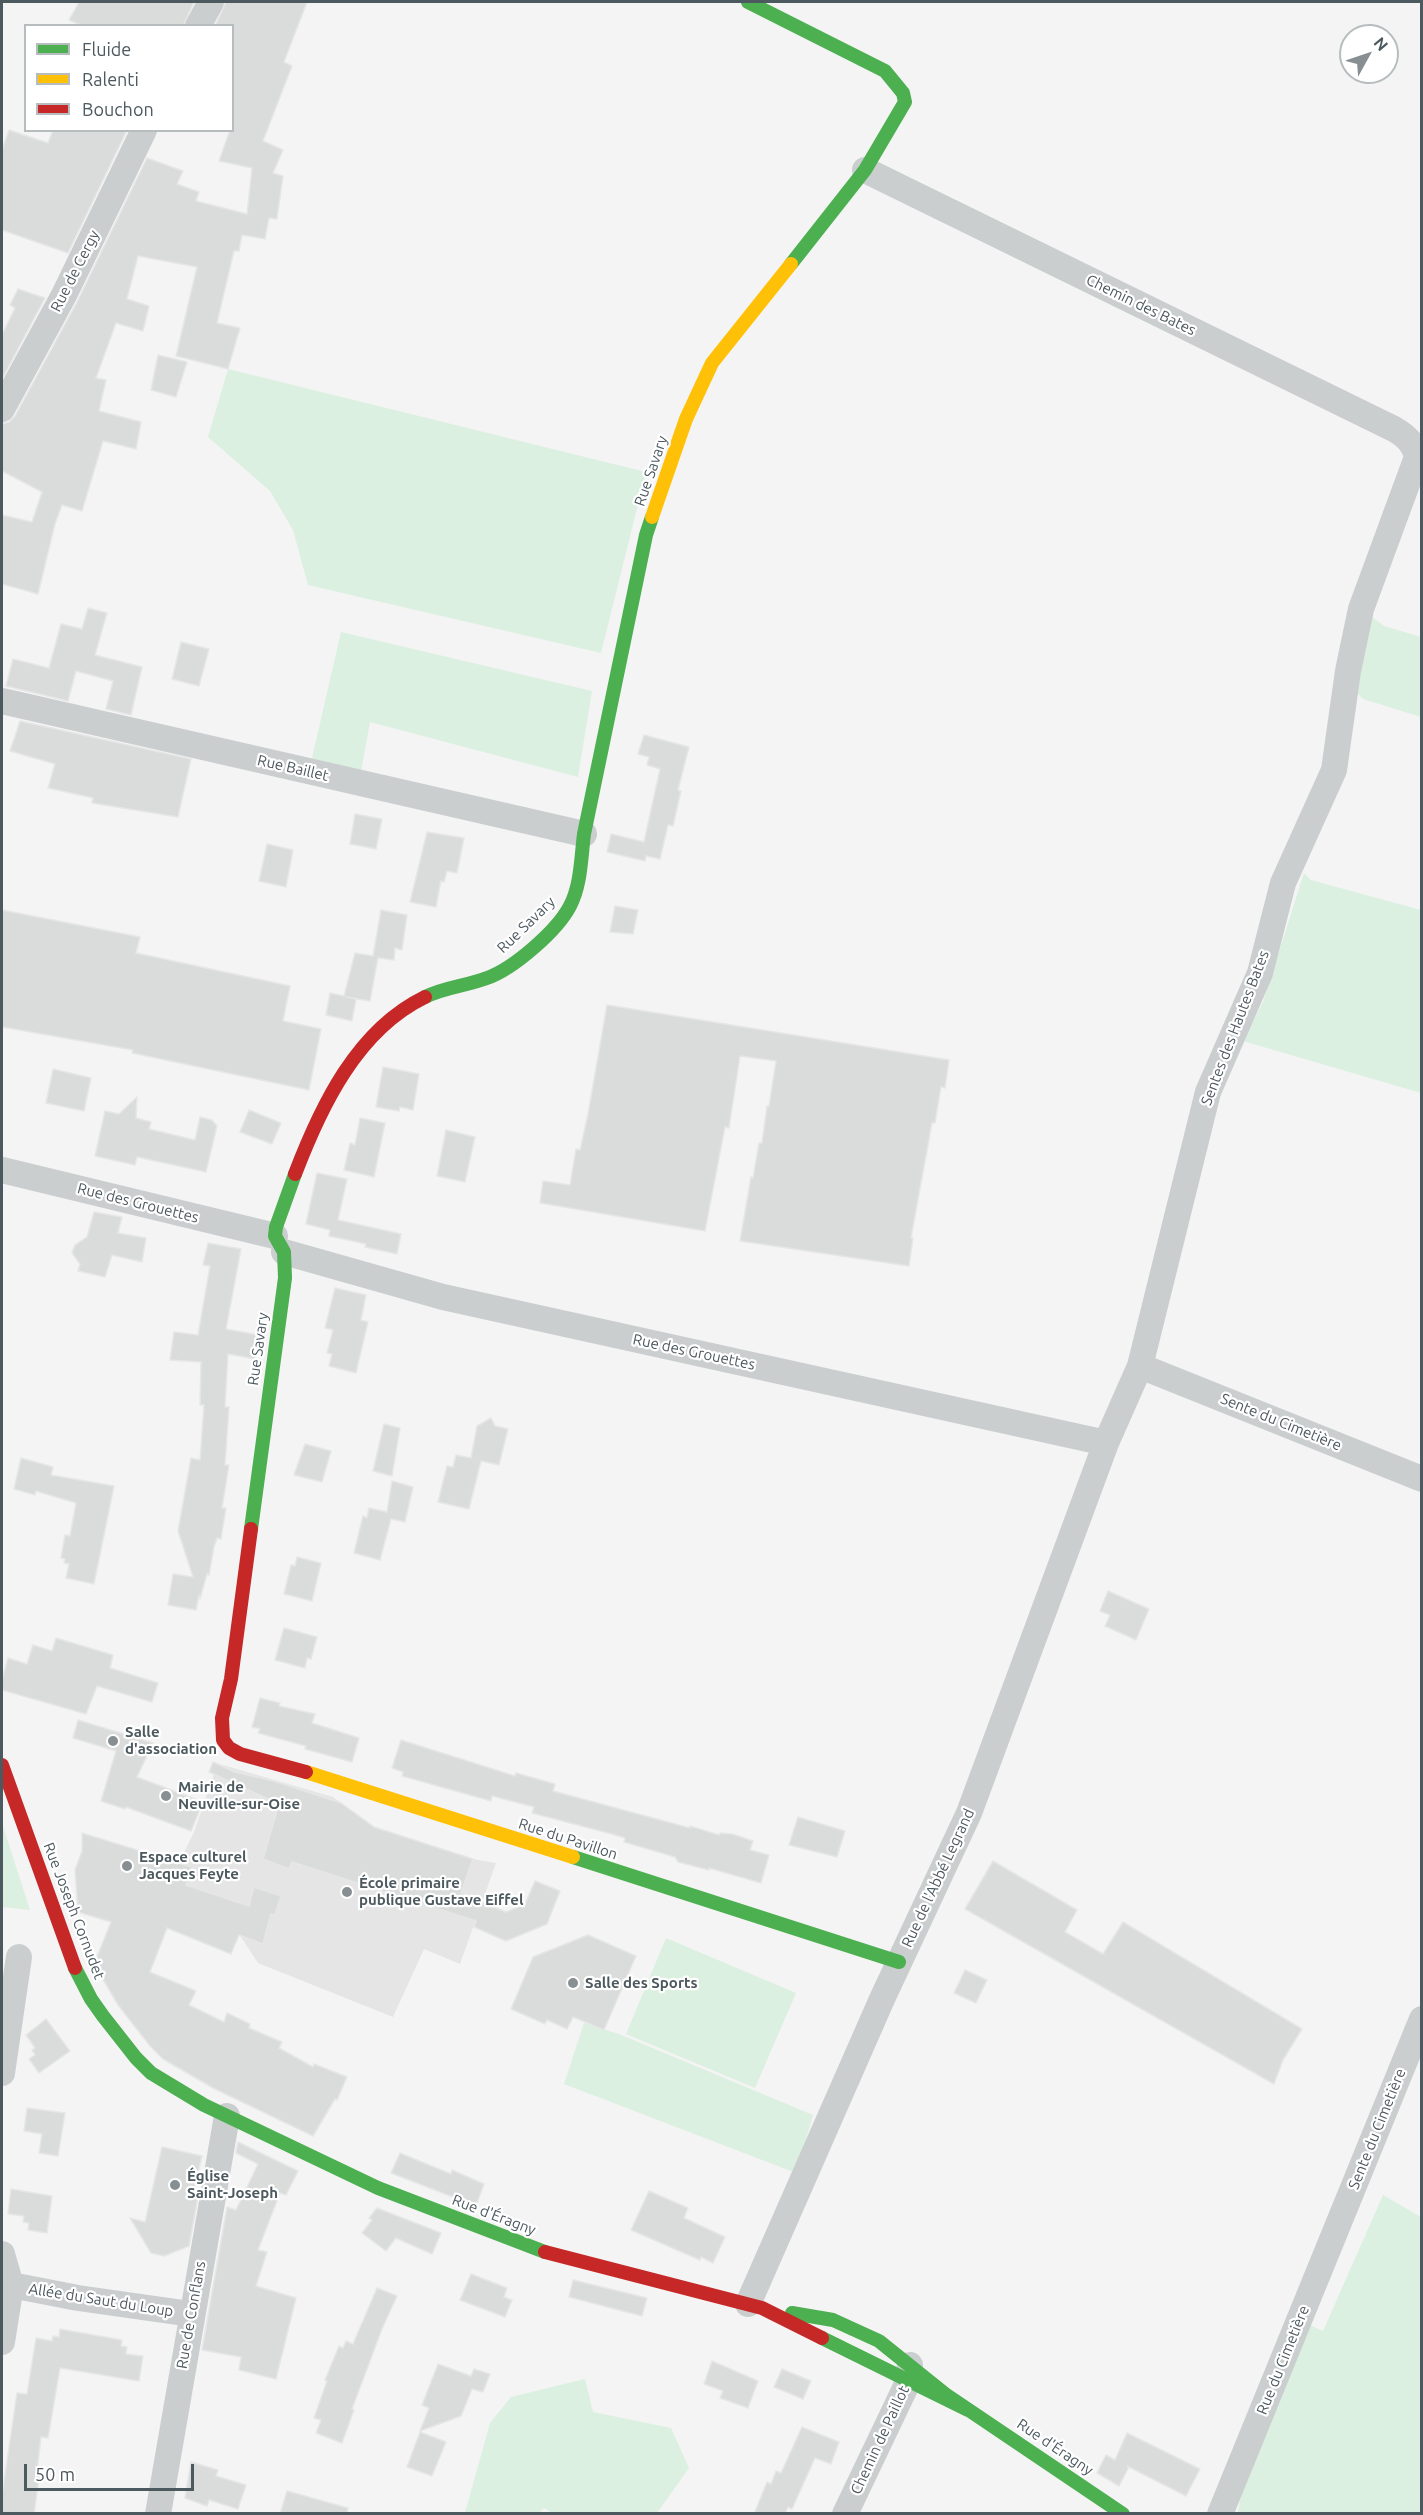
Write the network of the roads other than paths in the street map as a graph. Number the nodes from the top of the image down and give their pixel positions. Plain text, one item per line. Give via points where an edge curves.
1 (211, 2) edge
2 (748, 2) edge
3 (199, 24) edge
4 (143, 132) edge
5 (865, 170) junction
6 (2, 409) edge
7 (1412, 444) joint
8 (2, 700) edge
9 (584, 834) junction
10 (2, 1170) edge
11 (279, 1244) junction
12 (1140, 1366) junction
13 (1106, 1443) junction
14 (1422, 1479) edge
15 (227, 1749) joint
16 (2, 1765) edge
17 (19, 1957) dead end
18 (899, 1962) junction
19 (1422, 2019) edge
20 (2, 2073) edge
21 (227, 2116) junction
22 (1346, 2206) joint
23 (2, 2254) edge
24 (10, 2285) junction
25 (755, 2306) junction
26 (191, 2314) junction
27 (2, 2342) edge
28 (909, 2373) junction
29 (158, 2514) edge
30 (845, 2514) edge
31 (1122, 2514) edge
32 (1220, 2514) edge

1 - 3 street
2 - 5 street, Rue Savary via 877,67 903,93 902,108
4 - 6 street, Rue de Cergy via 64,295
5 - 7 street, Chemin des Bates via 1394,429
5 - 9 street, Rue Savary via 712,363 686,419 646,535
7 - 12 street, Sentes des Hautes Bates via 1417,457 1415,465 1356,625 1334,770 1283,883 1260,973 1208,1092
8 - 9 street, Rue Baillet
9 - 11 street, Rue Savary via 579,876 569,907 531,948 492,976 442,989 414,1003 387,1020 362,1048 340,1080 301,1154
10 - 11 street, Rue des Grouettes
11 - 13 street, Rue des Grouettes via 443,1297
11 - 15 street, Rue Savary via 285,1278 233,1668 221,1723 221,1738
12 - 13 street, Sentes des Hautes Bates
12 - 14 street, Sente du Cimetière
13 - 18 street, Rue de l'Abbé Legrand via 969,1814
15 - 18 street, Rue du Pavillon
16 - 21 street, Rue Joseph Cornudet via 74,1966 91,1999 151,2073
17 - 20 street
18 - 25 street, Rue de l'Abbé Legrand
19 - 22 street, Sente du Cimetière
21 - 25 street, Rue d'Éragny via 378,2187 549,2254
21 - 26 street, Rue de Conflans
22 - 32 street, Rue du Cimetière
23 - 24 street, Allée du Saut du Loup
24 - 26 street, Allée du Saut du Loup
24 - 27 street, Allée du Saut du Loup
25 - 28 street, Rue d'Éragny
25 - 28 street, Rue d'Éragny via 819,2316 848,2325 887,2345
26 - 29 street, Rue de Conflans
28 - 30 street, Chemin de Paillot
28 - 31 street, Rue d'Éragny

